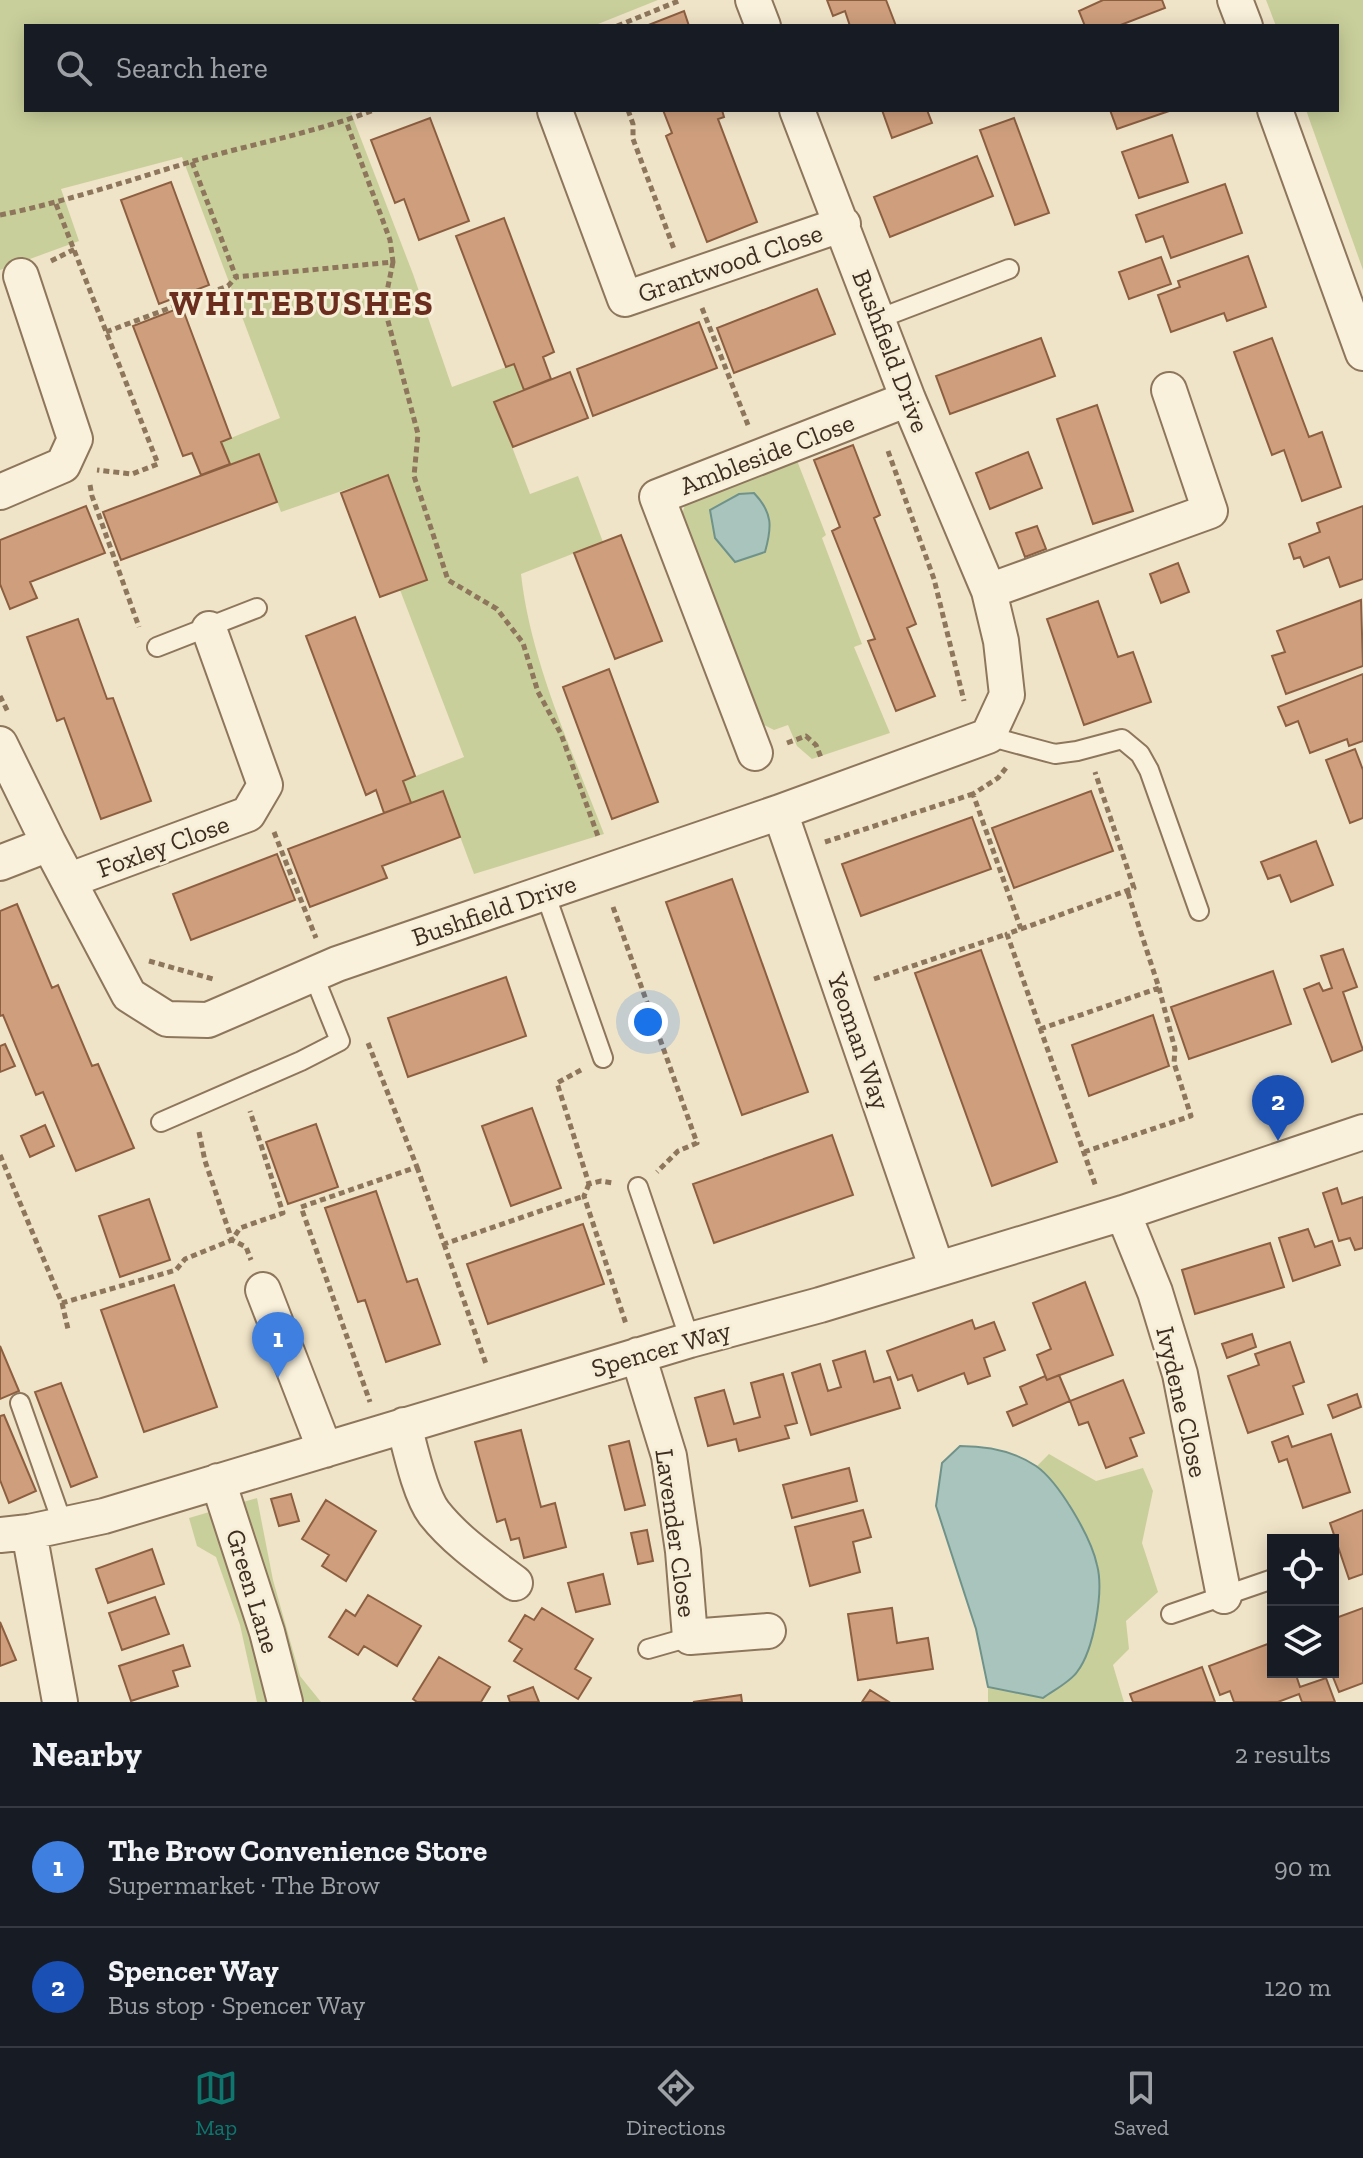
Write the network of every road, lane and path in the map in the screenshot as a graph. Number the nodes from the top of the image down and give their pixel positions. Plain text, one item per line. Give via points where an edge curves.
1 (681, 0) edge
2 (753, 0) edge
3 (1235, 0) edge
4 (622, 24) edge
5 (762, 24) edge
6 (1244, 24) edge
7 (369, 112) edge
8 (555, 112) edge
9 (629, 112) edge
10 (798, 112) edge
11 (1276, 112) edge
12 (346, 121) junction
13 (192, 162) junction
14 (56, 204) junction
15 (0, 215) edge
16 (843, 224) junction
17 (393, 262) junction
18 (1009, 269) dead end
19 (21, 276) dead end
20 (236, 277) junction
21 (686, 280) junction
22 (878, 319) junction
23 (106, 332) junction
24 (1363, 353) edge
25 (1169, 390) dead end
26 (908, 399) junction
27 (760, 457) junction
28 (75, 467) junction
29 (0, 492) edge
30 (989, 591) junction
31 (257, 608) dead end
32 (209, 629) junction
33 (157, 647) joint
34 (988, 736) junction
35 (0, 744) edge
36 (1022, 745) junction
37 (1087, 748) junction
38 (755, 753) joint
39 (833, 793) junction
40 (973, 794) junction
41 (257, 799) junction
42 (780, 812) junction
43 (49, 844) junction
44 (818, 851) dead end
45 (0, 863) edge
46 (611, 870) junction
47 (70, 880) junction
48 (1127, 890) junction
49 (545, 893) junction
50 (1199, 911) dead end
51 (1021, 929) junction
52 (1007, 934) junction
53 (321, 971) junction
54 (871, 980) dead end
55 (1159, 988) junction
56 (1040, 1029) junction
57 (365, 1037) dead end
58 (603, 1058) joint
59 (242, 1087) junction
60 (194, 1107) junction
61 (161, 1122) dead end
62 (1363, 1132) edge
63 (1084, 1152) junction
64 (0, 1155) edge
65 (417, 1167) junction
66 (589, 1184) junction
67 (638, 1187) junction
68 (584, 1196) junction
69 (1115, 1216) junction
70 (232, 1240) junction
71 (444, 1244) junction
72 (937, 1269) junction
73 (263, 1290) joint
74 (62, 1303) junction
75 (68, 1329) dead end
76 (690, 1340) junction
77 (633, 1344) junction
78 (489, 1373) dead end
79 (20, 1403) dead end
80 (392, 1429) junction
81 (325, 1450) junction
82 (218, 1481) junction
83 (63, 1525) junction
84 (15, 1533) edge
85 (1267, 1581) edge
86 (515, 1583) dead end
87 (1224, 1596) junction
88 (1171, 1614) dead end
89 (768, 1631) dead end
90 (690, 1637) junction
91 (648, 1649) dead end
92 (60, 1702) edge
93 (285, 1702) edge

1 - 4 path
2 - 5 street
3 - 6 street
7 - 12 path
8 - 21 street, Grantwood Close via 625,299
9 - 21 path via 633,139
10 - 16 street, Bushfield Drive
11 - 24 street
12 - 13 path
12 - 17 path via 390,240
13 - 14 path
13 - 20 path
14 - 15 path
14 - 23 path
16 - 21 street, Grantwood Close
16 - 22 street, Bushfield Drive
17 - 20 path
17 - 46 path via 384,306 418,434 414,476 448,580 497,609 523,643
18 - 22 lane
19 - 28 street via 75,439
20 - 23 path via 228,286
21 - 27 path via 707,317
22 - 26 street, Bushfield Drive
23 - 28 path via 158,464 132,474
25 - 30 street via 1210,511
26 - 27 street, Ambleside Close
26 - 30 street, Bushfield Drive
27 - 38 street, Ambleside Close via 657,497
28 - 29 street
28 - 33 path via 92,496 144,639
30 - 34 street, Bushfield Drive via 1007,695
31 - 32 lane
32 - 33 lane
32 - 41 street, Foxley Close via 265,785
34 - 36 lane
34 - 39 street, Bushfield Drive
35 - 43 street, Bushfield Drive
36 - 37 lane via 1055,754
36 - 40 path via 998,778
37 - 48 path via 1134,888
37 - 50 lane via 1122,739 1140,754
38 - 39 path via 806,736 816,745
39 - 42 street, Bushfield Drive
40 - 44 path via 822,843
40 - 51 path
41 - 47 street, Foxley Close via 248,814
41 - 53 path via 280,844
42 - 46 street, Bushfield Drive
42 - 72 street, Yeoman Way
43 - 45 street
43 - 47 street, Bushfield Drive
46 - 49 street, Bushfield Drive
46 - 67 path via 613,908 697,1143 678,1151
47 - 53 street, Bushfield Drive via 129,995 167,1019 208,1020
48 - 51 path
48 - 55 path
49 - 53 street, Bushfield Drive
49 - 58 lane
51 - 52 path
52 - 54 path
52 - 56 path
53 - 59 lane via 340,1041
55 - 56 path
55 - 63 path via 1191,1116
56 - 63 path
57 - 65 path
58 - 66 path via 557,1083
59 - 60 lane
59 - 70 path via 283,1213 240,1228
60 - 61 lane
60 - 70 path via 205,1161
62 - 69 street, Spencer Way
63 - 69 path
64 - 74 path
65 - 71 path
65 - 80 path via 301,1207
66 - 67 path
66 - 68 path
67 - 76 lane
68 - 71 path
68 - 77 path
69 - 72 street, Spencer Way
69 - 87 street, Ivydene Close via 1155,1292 1180,1374
70 - 73 path via 246,1247
70 - 74 path via 185,1259 176,1270
71 - 78 path
72 - 76 street, Spencer Way
73 - 81 street
74 - 75 path
76 - 77 street, Spencer Way
77 - 80 street, Spencer Way
77 - 90 street, Lavender Close via 669,1456
79 - 83 lane
80 - 81 street, Spencer Way
80 - 86 street via 414,1463 432,1512
81 - 82 street, Spencer Way
82 - 83 street, Spencer Way
82 - 93 street, Green Lane
83 - 84 street, Spencer Way
84 - 92 street
85 - 87 lane
87 - 88 lane
89 - 90 street, Lavender Close
90 - 91 lane

